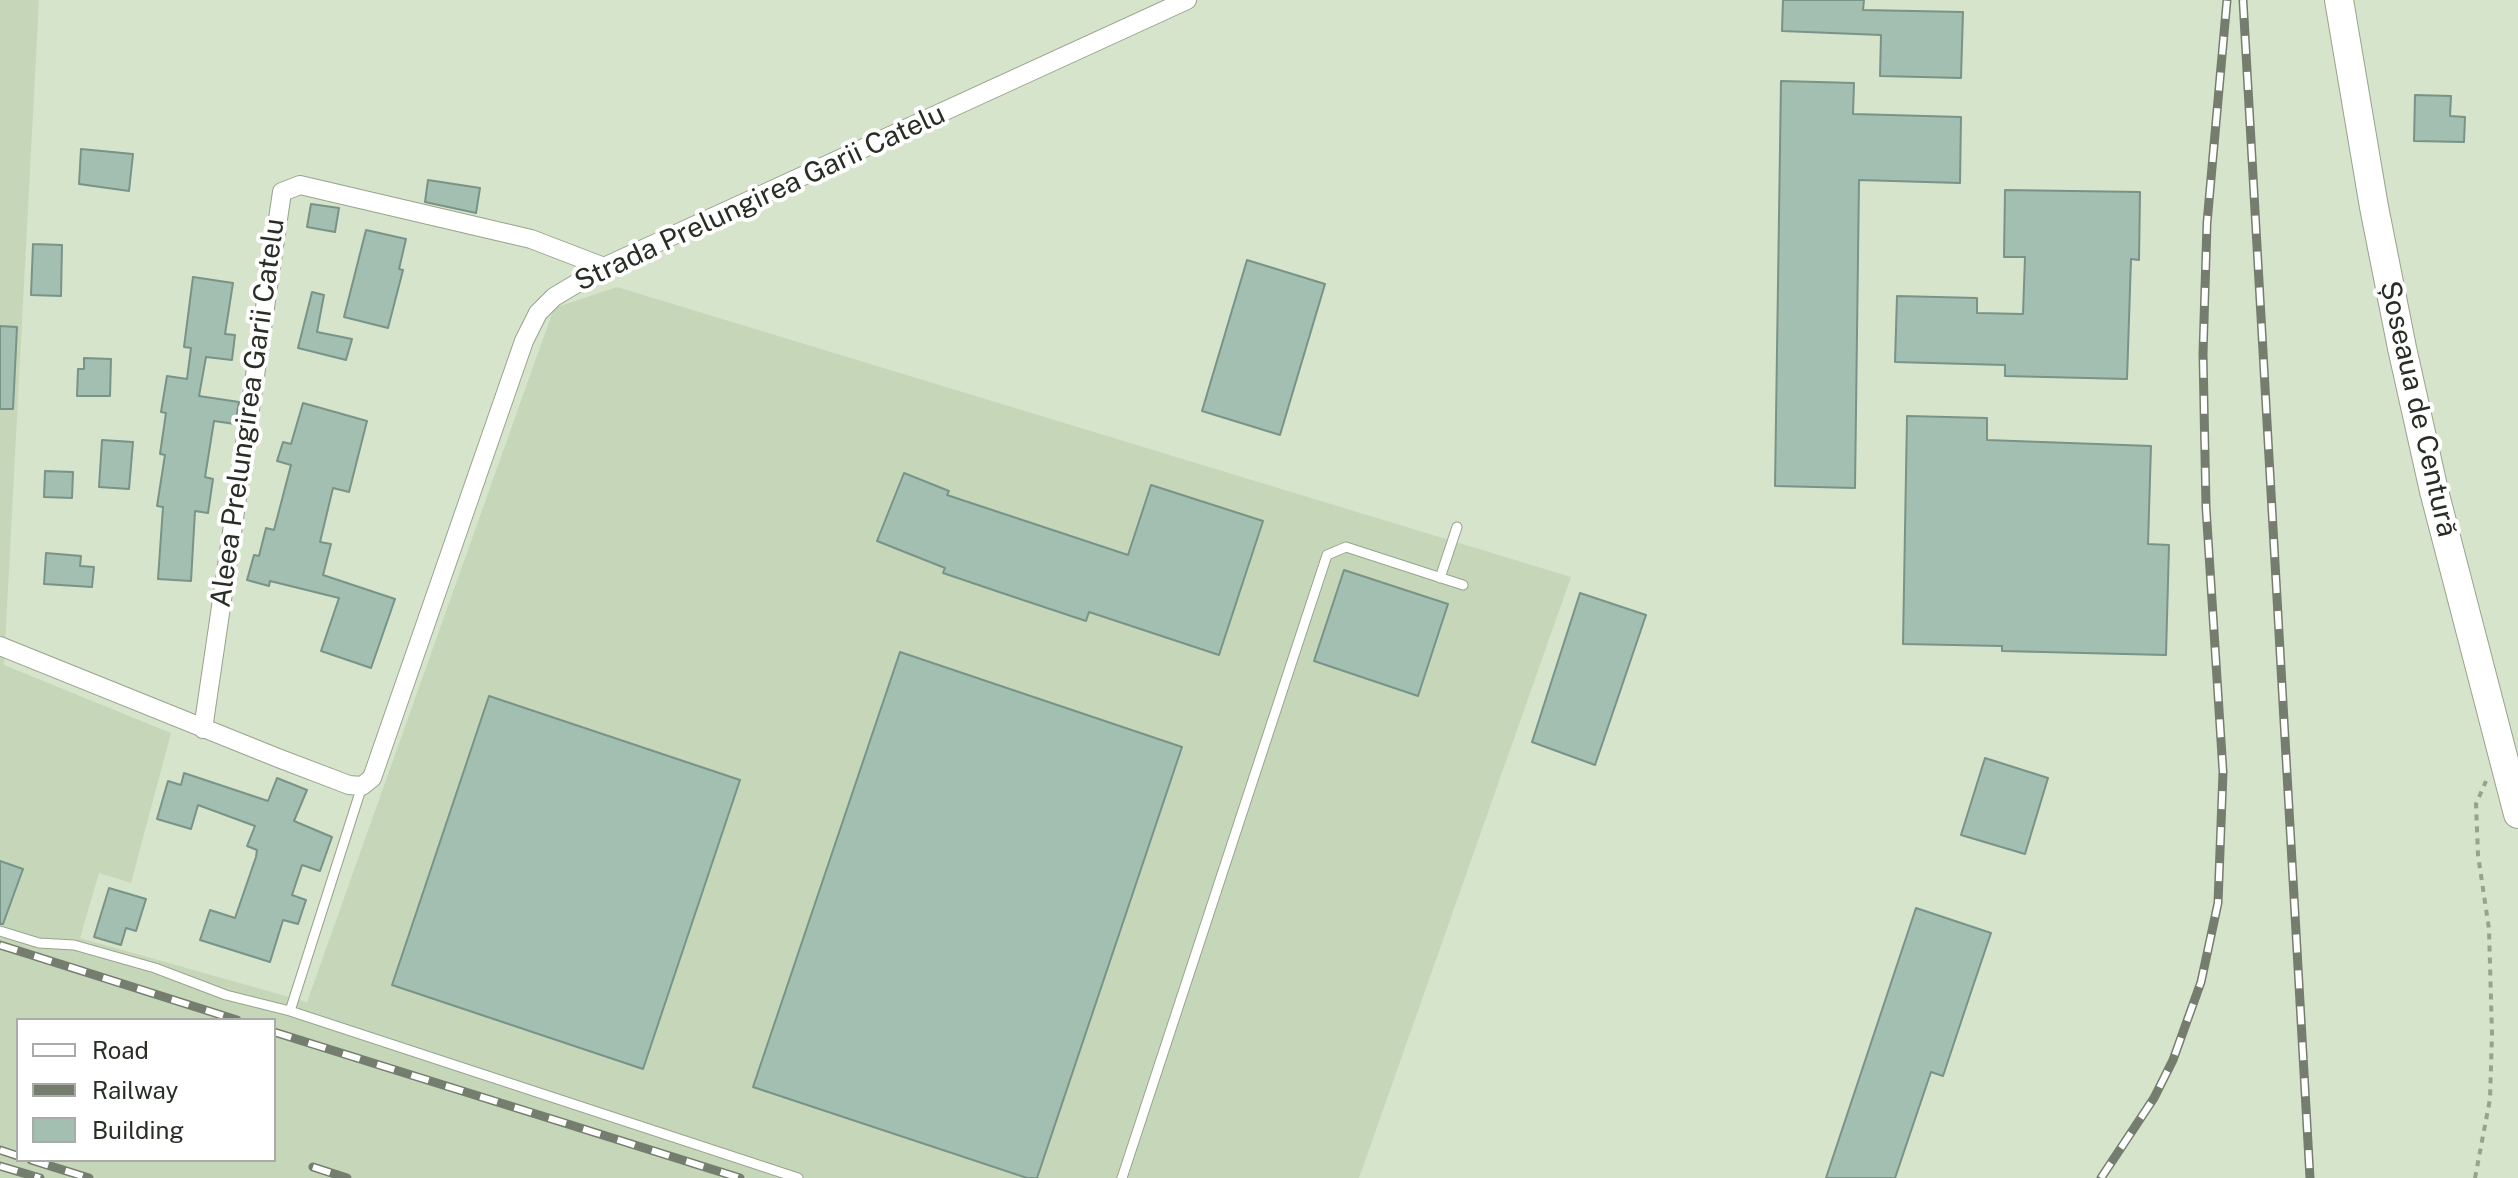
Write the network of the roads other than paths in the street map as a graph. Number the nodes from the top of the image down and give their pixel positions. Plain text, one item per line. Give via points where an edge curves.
1 (1187, 0) edge
2 (2339, 0) edge
3 (604, 267) junction
4 (1457, 527) dead end
5 (1440, 578) junction
6 (1463, 585) dead end
7 (0, 646) edge
8 (203, 729) junction
9 (362, 786) junction
10 (2518, 814) edge
11 (0, 931) edge
12 (290, 1011) junction
13 (798, 1178) edge
14 (1122, 1178) edge

1 - 3 street, Strada Prelungirea Garii Catelu
2 - 10 main road, Șoseaua de Centură via 2402,348
3 - 8 street, Aleea Prelungirea Garii Catelu via 531,239 300,185 282,192
3 - 9 street, Strada Prelungirea Garii Catelu via 554,297 538,313 524,341 372,778
4 - 5 lane
5 - 6 lane
5 - 14 lane via 1346,547 1327,555
7 - 8 street
8 - 9 street
9 - 12 lane
11 - 12 lane via 39,943 74,945
12 - 13 lane

